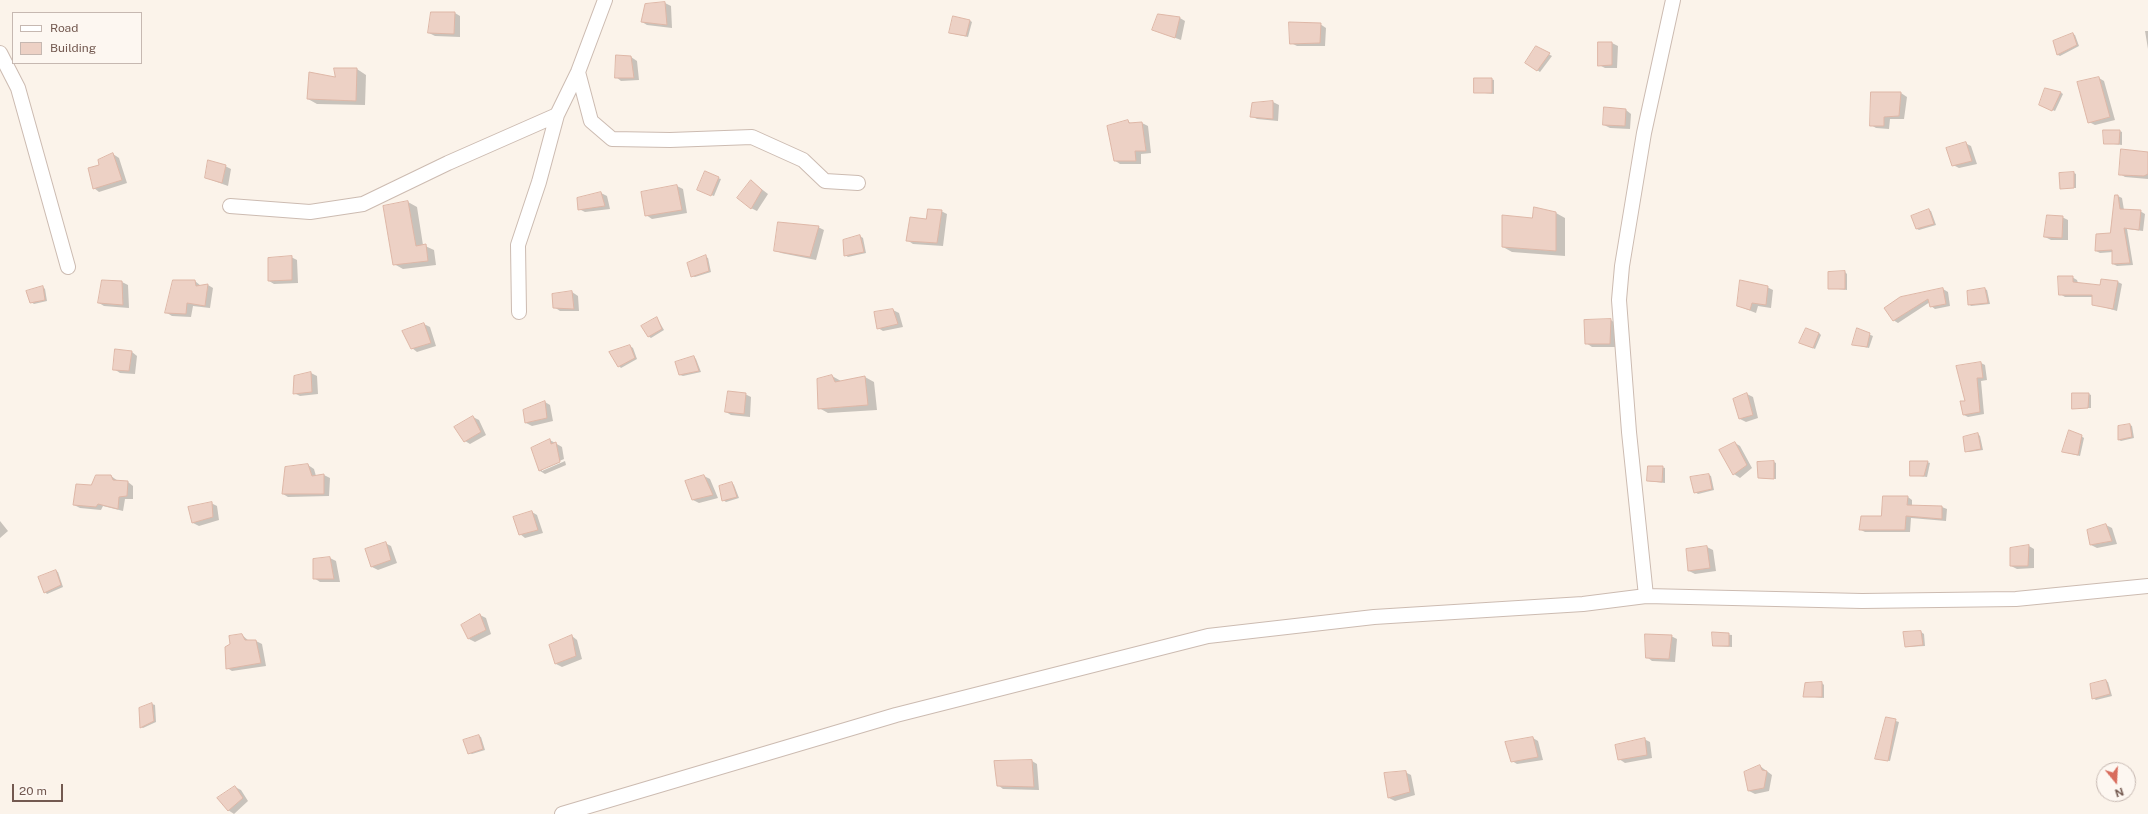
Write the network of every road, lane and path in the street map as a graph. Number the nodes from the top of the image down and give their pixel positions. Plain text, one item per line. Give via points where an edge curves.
1 (605, 0) edge
2 (1673, 0) edge
3 (0, 53) edge
4 (578, 72) junction
5 (557, 115) junction
6 (858, 183) dead end
7 (230, 206) dead end
8 (68, 267) dead end
9 (518, 312) dead end
10 (2148, 586) edge
11 (1646, 596) junction
12 (562, 814) edge

1 - 4 street
2 - 11 street via 1644,133 1622,266 1619,300 1629,432
3 - 8 street via 18,88
4 - 5 street
4 - 6 street via 591,121 612,139 752,137 803,160 825,181
5 - 7 street via 363,204 310,212
5 - 9 street via 539,182 518,245
10 - 11 street via 2016,599 1862,601
11 - 12 street via 1583,604 1374,617 1208,636 896,715

